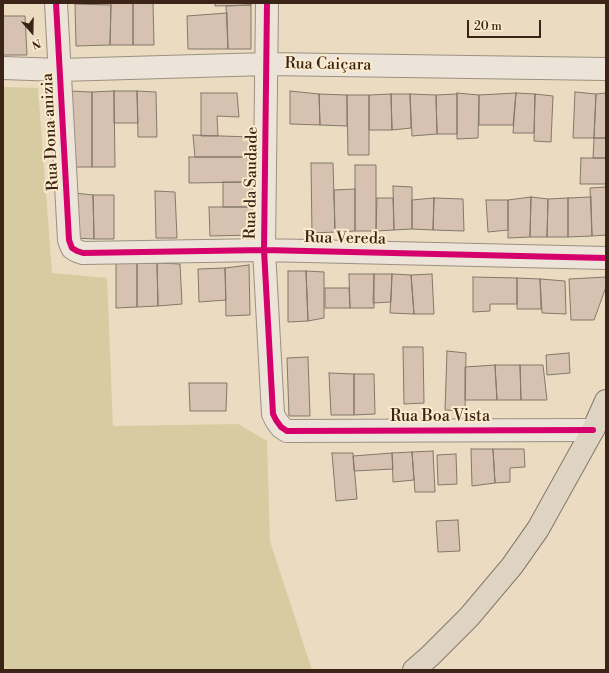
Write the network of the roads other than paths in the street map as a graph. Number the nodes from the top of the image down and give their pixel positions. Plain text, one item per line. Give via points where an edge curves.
1 (56, 3) edge
2 (267, 3) edge
3 (267, 64) junction
4 (3, 68) edge
5 (606, 69) edge
6 (60, 70) junction
7 (264, 250) junction
8 (83, 253) joint
9 (606, 258) edge
10 (606, 401) edge
11 (593, 430) junction
12 (286, 431) joint
13 (414, 670) edge

1 - 6 street, Rua Dona anizia
2 - 3 street, Rua da Saudade
3 - 5 street, Rua Caiçara
3 - 6 street, Rua Caiçara
3 - 7 street, Rua da Saudade
4 - 6 street, Rua Caiçara
6 - 8 street, Rua Dona anizia via 69,240 72,248
7 - 8 street, Rua Vereda
7 - 9 street, Rua Vereda
7 - 12 street, Rua da Saudade via 274,414 280,427
10 - 11 main road
11 - 12 street, Rua Boa Vista
11 - 13 main road via 538,529 512,566 469,617

